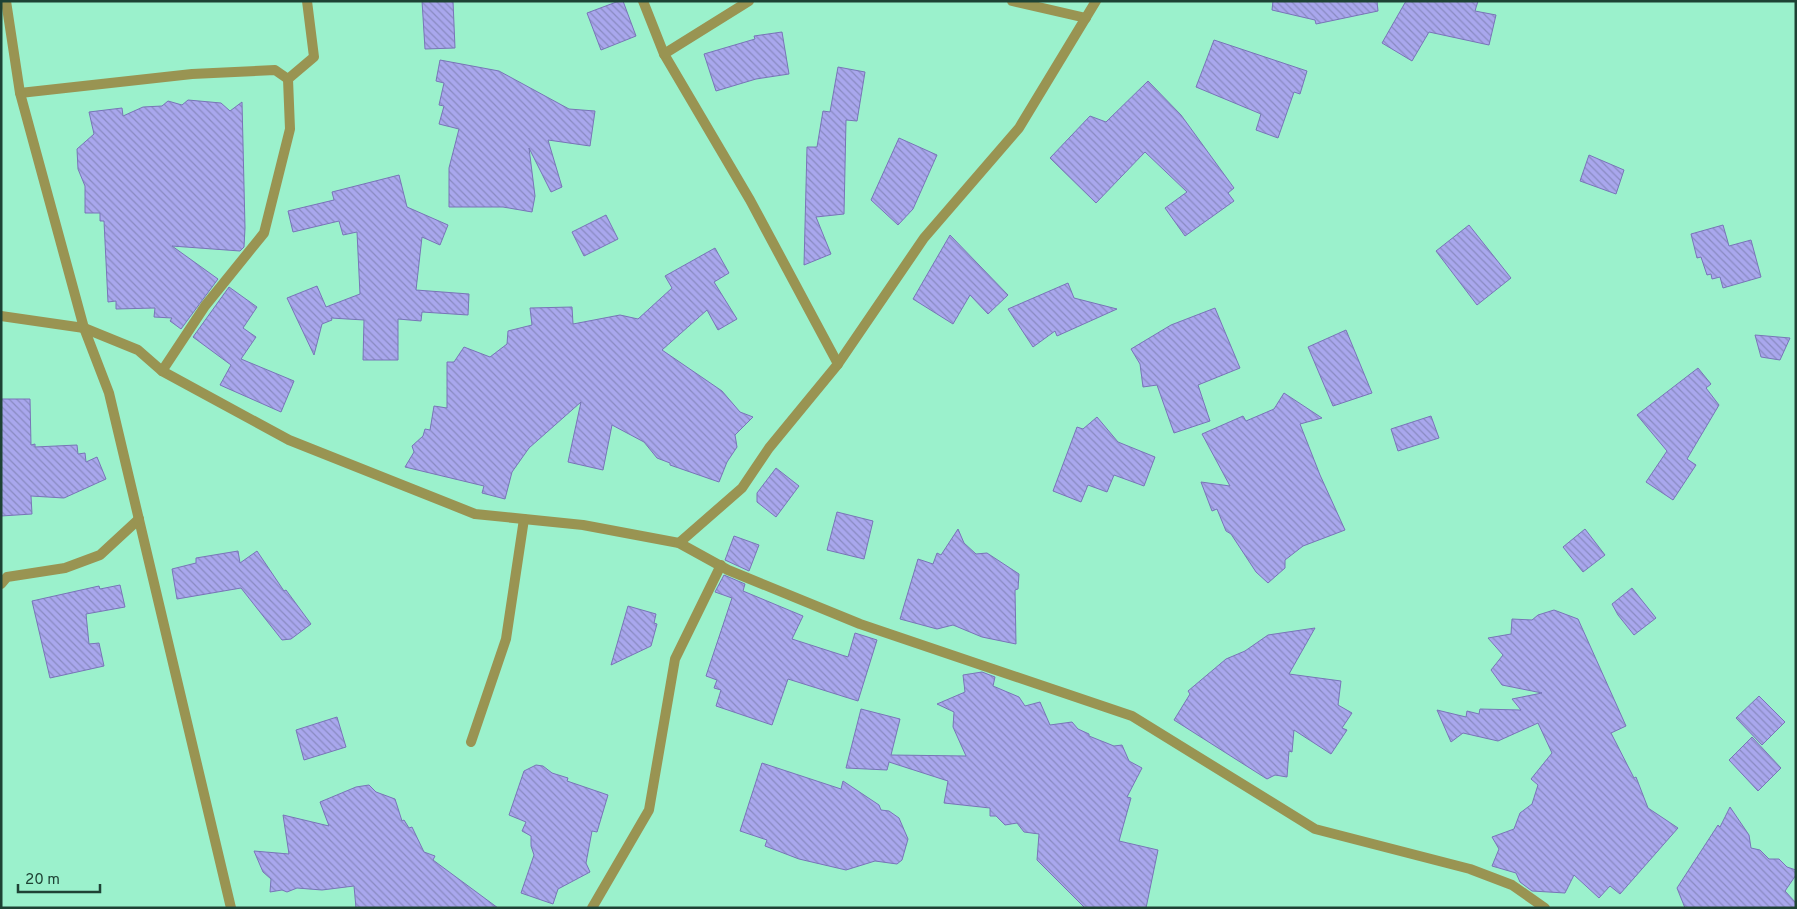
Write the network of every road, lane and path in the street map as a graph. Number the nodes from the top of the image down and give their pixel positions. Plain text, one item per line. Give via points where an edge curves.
1 (6, 1) edge
2 (307, 1) edge
3 (643, 1) edge
4 (749, 1) edge
5 (1012, 1) edge
6 (1096, 1) edge
7 (1086, 18) junction
8 (664, 54) junction
9 (288, 78) junction
10 (20, 93) junction
11 (1, 316) edge
12 (84, 328) junction
13 (838, 364) junction
14 (162, 371) junction
15 (139, 519) junction
16 (524, 519) junction
17 (679, 543) junction
18 (721, 565) junction
19 (1, 584) edge
20 (471, 742) dead end
21 (232, 908) edge
22 (592, 908) edge
23 (1545, 908) edge

1 - 10 street
2 - 9 street via 314,57
3 - 8 street
4 - 8 street
5 - 7 street
6 - 7 street
7 - 13 street via 1019,128 924,238
8 - 13 street via 750,200
9 - 10 street via 276,70 192,74
9 - 14 street via 290,129 264,233 205,306
10 - 12 street
11 - 12 street
12 - 14 street via 138,350
12 - 15 street via 109,393
13 - 17 street via 769,448 742,488
14 - 16 street via 289,440 475,514
15 - 19 street via 100,555 65,568 7,577
15 - 21 street
16 - 17 street via 583,525
16 - 20 street via 506,639
17 - 18 street
18 - 22 street via 675,659 649,810
18 - 23 street via 860,624 1132,716 1315,828 1470,869 1512,885

